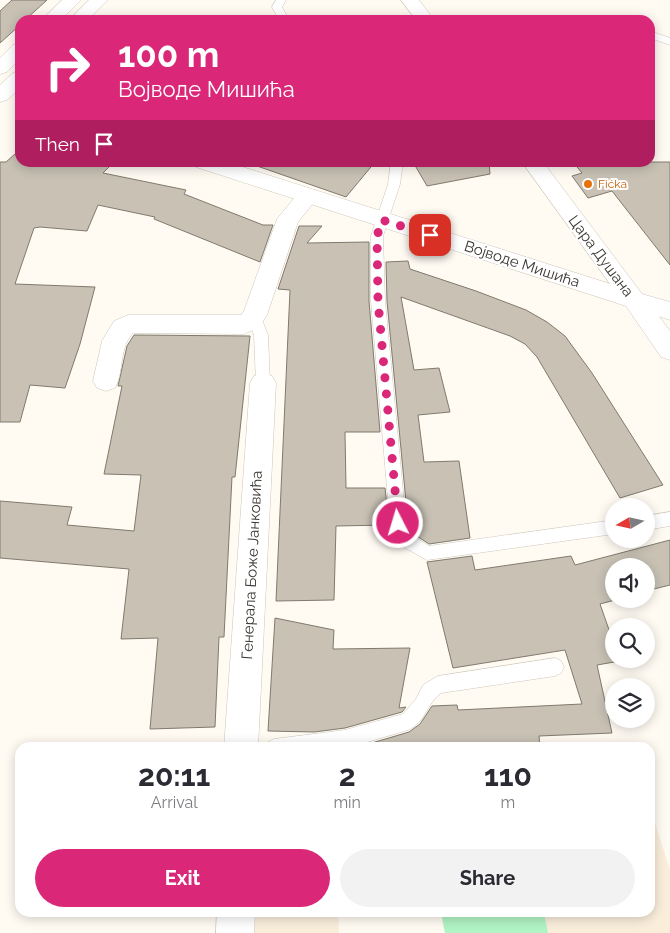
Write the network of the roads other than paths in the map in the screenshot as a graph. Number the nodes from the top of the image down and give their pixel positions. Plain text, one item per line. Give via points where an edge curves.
1 (72, 0) edge
2 (98, 0) edge
3 (280, 0) edge
4 (410, 0) edge
5 (56, 15) edge
6 (83, 15) edge
7 (281, 15) edge
8 (421, 15) edge
9 (655, 36) edge
10 (670, 42) edge
11 (15, 54) edge
12 (0, 68) edge
13 (15, 82) edge
14 (0, 97) edge
15 (15, 102) edge
16 (218, 167) edge
17 (396, 167) edge
18 (536, 167) edge
19 (308, 196) junction
20 (382, 220) junction
21 (634, 300) junction
22 (670, 311) edge
23 (250, 321) junction
24 (670, 350) edge
25 (106, 381) dead end
26 (263, 384) joint
27 (670, 519) edge
28 (655, 521) edge
29 (605, 528) edge
30 (555, 667) dead end
31 (241, 742) edge
32 (321, 742) edge
33 (236, 917) edge
34 (235, 933) edge

1 - 5 street
2 - 6 street
3 - 7 lane via 277,7
4 - 8 street
9 - 10 lane
11 - 12 street
13 - 14 street
14 - 15 street
16 - 19 street, Војводе Мишића
17 - 20 lane
18 - 21 street, Цара Душана
19 - 20 street, Војводе Мишића
19 - 23 street via 288,219 255,315
20 - 21 street, Војводе Мишића
20 - 29 lane via 377,236 378,301 398,523 404,539 428,553
21 - 22 street, Војводе Мишића
21 - 24 street, Цара Душана
23 - 25 street via 244,325 228,326 122,326 114,342
23 - 26 lane via 257,324 261,335
26 - 31 street, Генерала Боже Јанковића
27 - 28 lane
30 - 32 lane via 438,685 429,690 422,705 408,721 345,739
33 - 34 street

